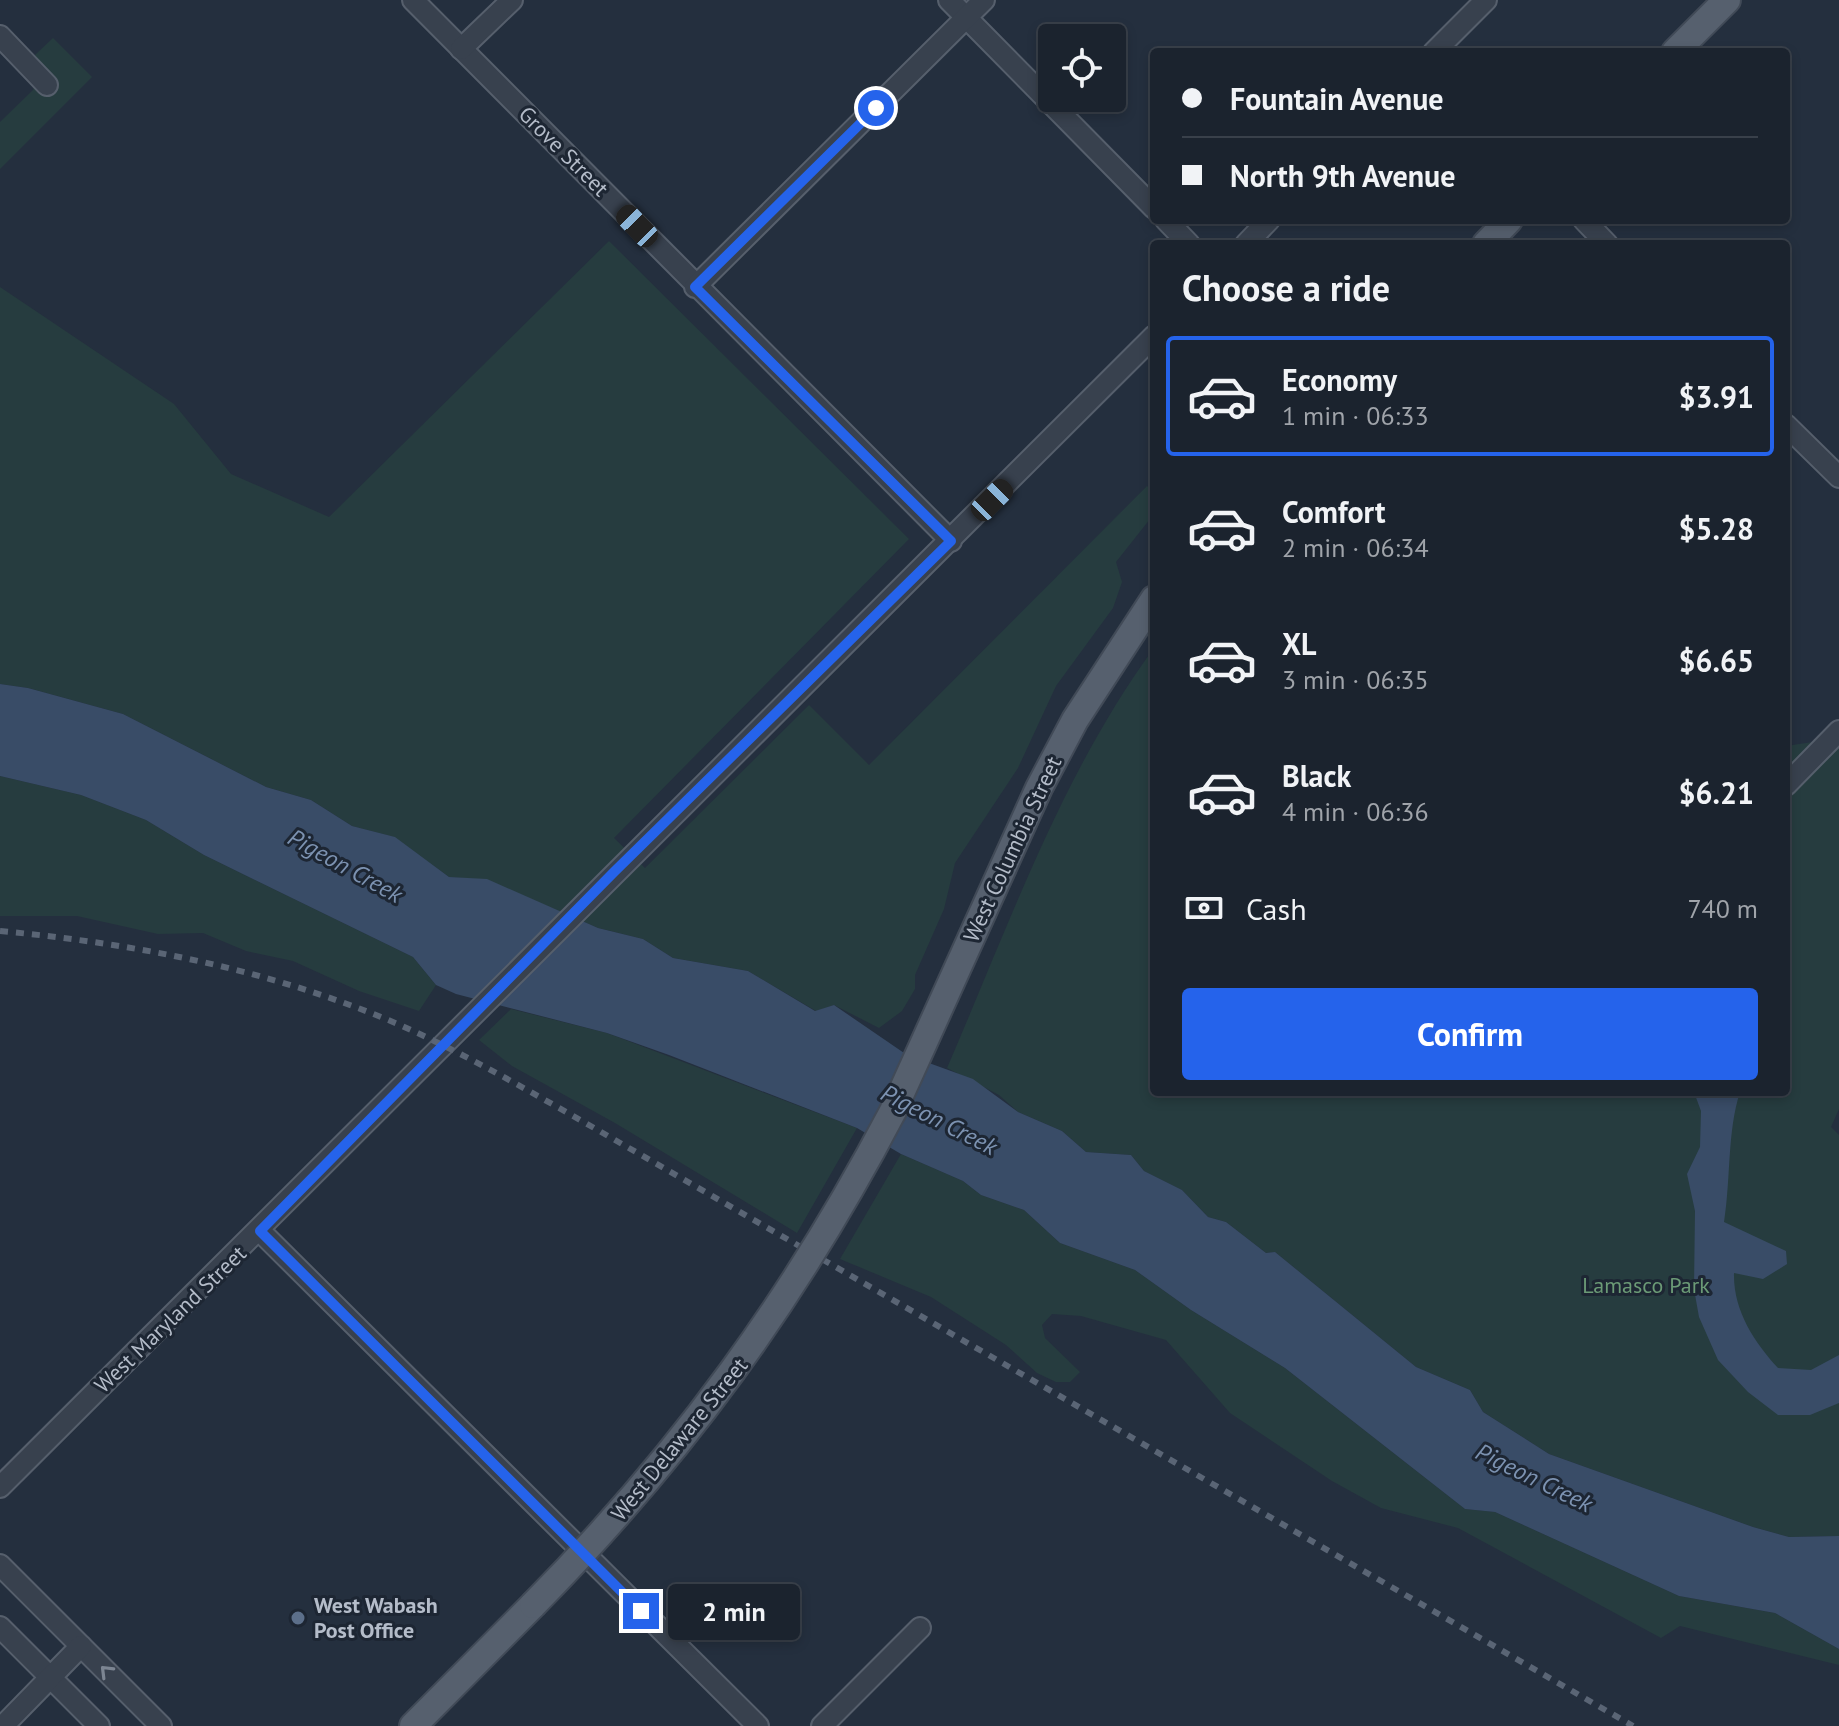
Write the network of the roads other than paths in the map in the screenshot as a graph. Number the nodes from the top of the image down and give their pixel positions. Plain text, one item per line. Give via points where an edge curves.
1 (413, 0) edge
2 (512, 0) edge
3 (949, 0) edge
4 (984, 0) edge
5 (1486, 0) edge
6 (1727, 0) edge
7 (967, 18) junction
8 (0, 36) edge
9 (1438, 48) edge
10 (1679, 48) edge
11 (461, 49) junction
12 (47, 85) dead end
13 (1150, 204) edge
14 (1170, 224) edge
15 (1265, 224) edge
16 (1505, 224) edge
17 (1588, 224) edge
18 (1185, 240) edge
19 (1250, 240) edge
20 (1490, 240) edge
21 (1603, 240) edge
22 (695, 287) junction
23 (1150, 340) edge
24 (1790, 429) edge
25 (1839, 477) edge
26 (951, 541) junction
27 (1150, 605) edge
28 (1839, 731) edge
29 (1790, 781) edge
30 (893, 1111) joint
31 (260, 1231) junction
32 (0, 1487) edge
33 (0, 1565) edge
34 (0, 1627) edge
35 (920, 1628) dead end
36 (81, 1646) junction
37 (50, 1678) junction
38 (3, 1726) edge
39 (99, 1726) edge
40 (161, 1726) edge
41 (413, 1726) edge
42 (758, 1726) edge
43 (822, 1726) edge

1 - 11 street, Grove Street
2 - 11 street
3 - 7 street
4 - 7 street
5 - 9 street
6 - 10 main road
7 - 13 street
7 - 22 street
8 - 12 street
11 - 22 street, Grove Street
14 - 18 street
15 - 19 street
16 - 20 main road
17 - 21 street
22 - 26 street, Grove Street
23 - 26 street, West Maryland Street
24 - 25 street
26 - 31 street, West Maryland Street
27 - 30 main road, West Columbia Street via 1075,720 983,907
28 - 29 street
30 - 41 main road, West Delaware Street, bridge via 806,1267 718,1395 628,1505
31 - 32 street, West Maryland Street
31 - 42 street
33 - 36 street
34 - 37 street
35 - 43 street
36 - 37 street
40 -> 36 street
37 - 38 street
37 - 39 street

